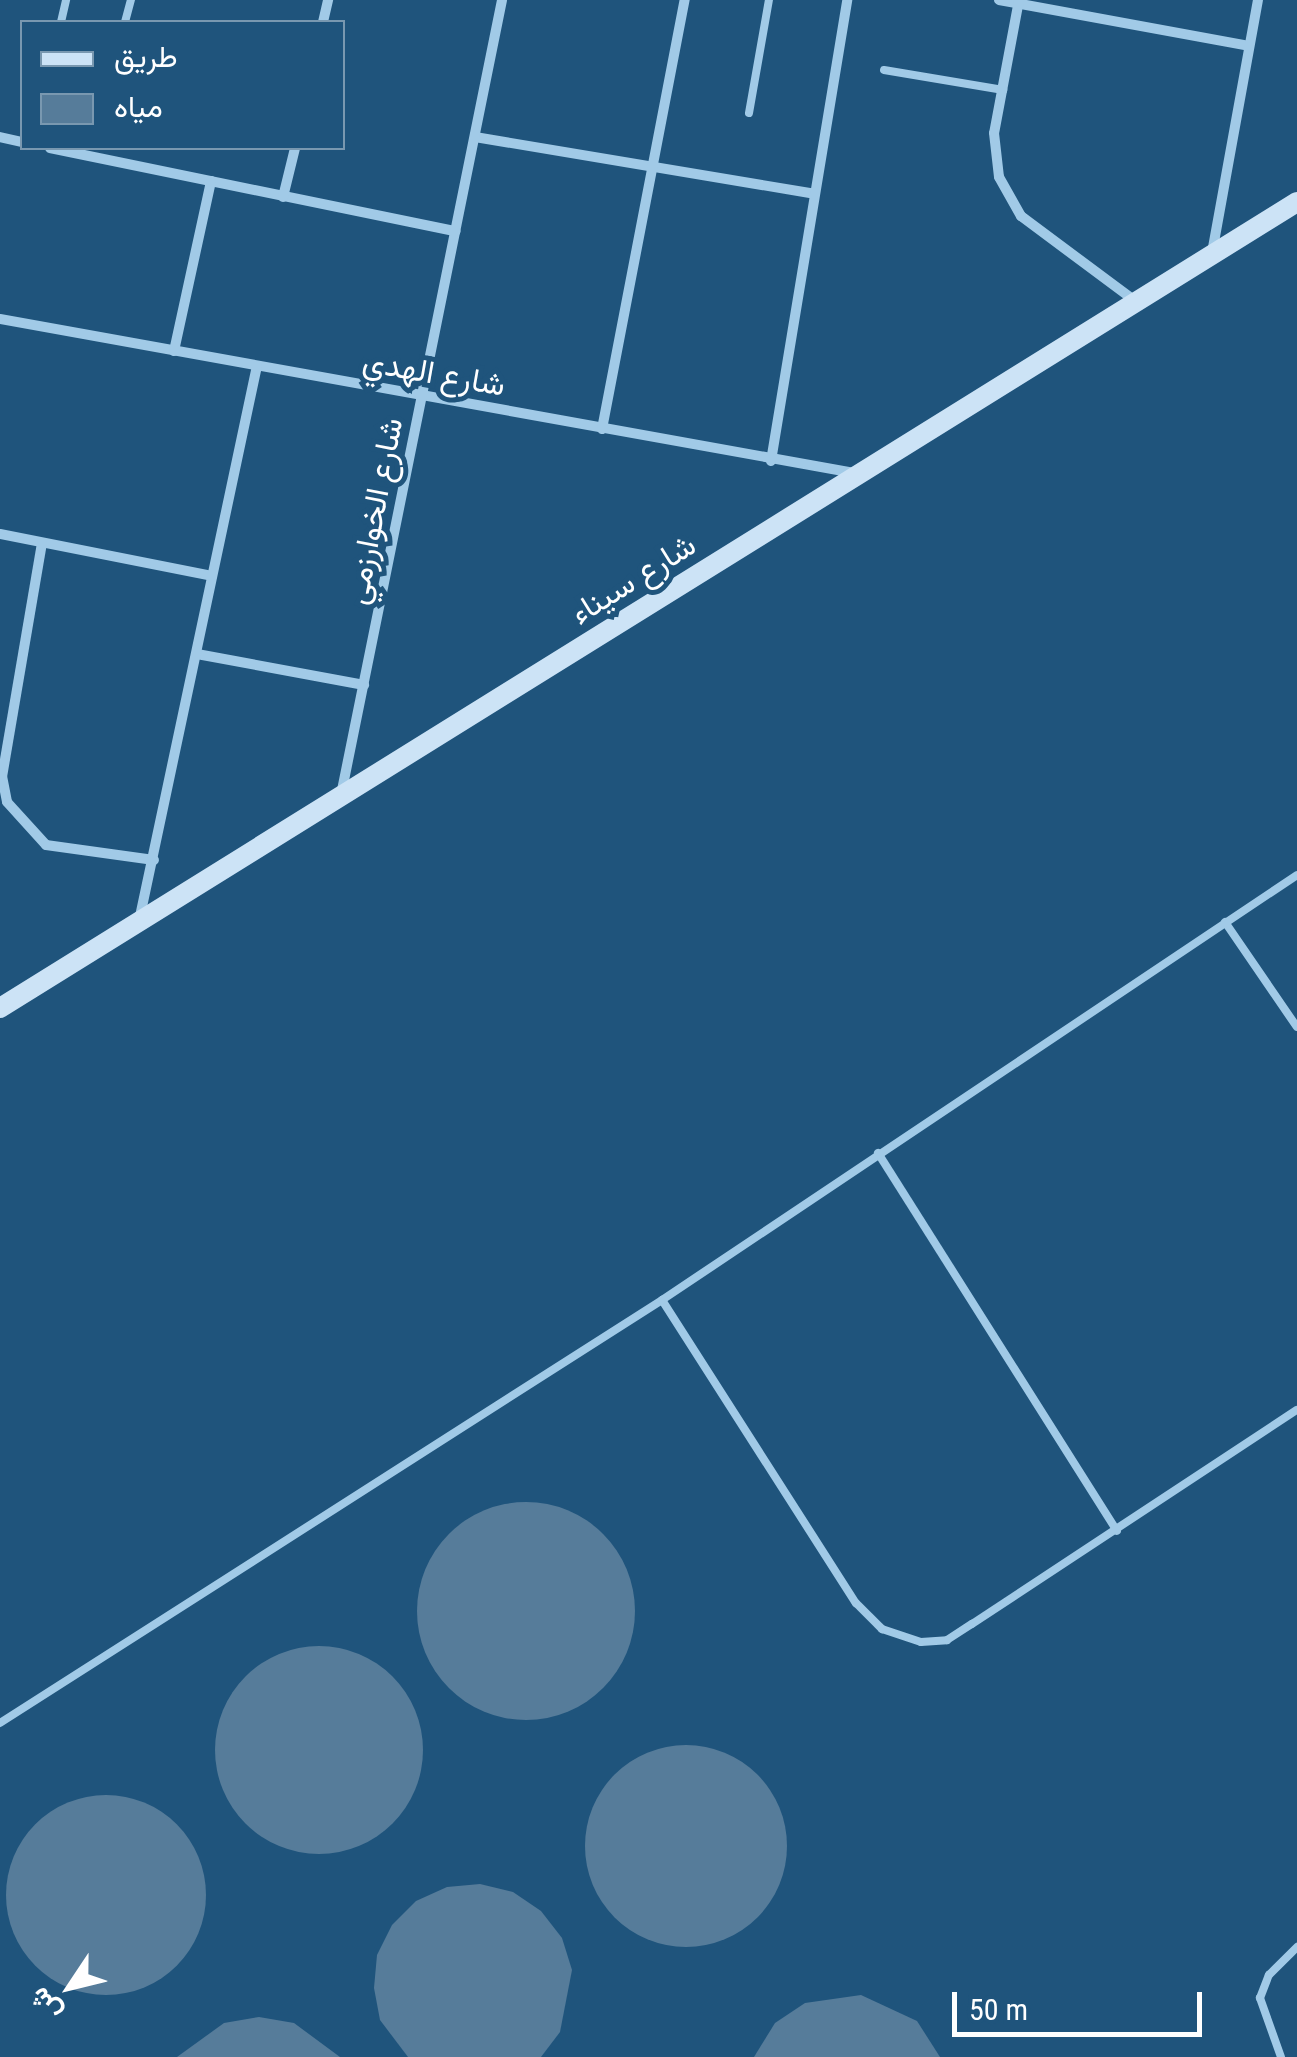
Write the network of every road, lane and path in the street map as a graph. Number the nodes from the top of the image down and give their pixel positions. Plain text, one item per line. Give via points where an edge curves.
1 (502, 0) edge
2 (686, 0) edge
3 (769, 0) edge
4 (847, 0) edge
5 (999, 0) edge
6 (1258, 0) edge
7 (1019, 2) edge
8 (1249, 46) junction
9 (884, 70) dead end
10 (1002, 90) junction
11 (749, 113) dead end
12 (474, 137) junction
13 (64, 150) edge
14 (294, 150) edge
15 (653, 167) junction
16 (211, 181) junction
17 (814, 194) junction
18 (283, 196) junction
19 (1297, 202) edge
20 (456, 231) junction
21 (1212, 254) junction
22 (1136, 302) junction
23 (1, 320) edge
24 (0, 335) edge
25 (174, 351) junction
26 (257, 366) junction
27 (423, 396) junction
28 (602, 429) junction
29 (771, 460) junction
30 (860, 474) junction
31 (0, 534) edge
32 (42, 543) junction
33 (212, 576) junction
34 (197, 654) junction
35 (364, 685) junction
36 (341, 796) junction
37 (154, 860) junction
38 (1297, 875) edge
39 (139, 922) junction
40 (1225, 922) junction
41 (0, 1008) edge
42 (1297, 1027) edge
43 (878, 1153) junction
44 (662, 1300) junction
45 (1297, 1410) edge
46 (1117, 1531) junction
47 (0, 1723) edge
48 (1297, 1947) edge
49 (1281, 2057) edge

1 - 12 street, شارع الخوارزمي
2 - 15 street
3 - 11 lane
4 - 17 street
5 - 7 street
6 - 8 street
7 - 8 street
7 - 10 street
8 - 21 street
9 - 10 lane
10 - 22 street via 994,156 1008,198 1021,216
12 - 15 street
12 - 20 street, شارع الخوارزمي
13 - 16 street
14 - 18 street
15 - 17 street
15 - 28 street
16 - 18 street
16 - 25 street
17 - 29 street
18 - 20 street
19 - 21 street, شارع سيناء
20 - 27 street, شارع الخوارزمي
21 - 22 street, شارع سيناء
22 - 30 street, شارع سيناء
23 - 24 street
23 - 25 street, شارع الهدي
25 - 26 street, شارع الهدي
26 - 27 street, شارع الهدي
26 - 33 street
27 - 28 street, شارع الهدي
27 - 35 street, شارع الخوارزمي
28 - 29 street, شارع الهدي
29 - 30 street, شارع الهدي
30 - 36 street, شارع سيناء
31 - 32 street
32 - 33 street
32 - 37 street via 2,776 7,802 46,845
33 - 34 street
34 - 35 street
34 - 37 street
35 - 36 street, شارع الخوارزمي
36 - 39 street, شارع سيناء
37 - 39 street
38 - 40 lane
39 - 41 street, شارع سيناء
40 - 42 lane
40 - 43 lane
43 - 44 lane
43 - 46 lane
44 - 46 lane via 856,1603 882,1629 921,1642 946,1640
44 - 47 lane
45 - 46 lane
48 - 49 lane via 1269,1976 1260,1998

